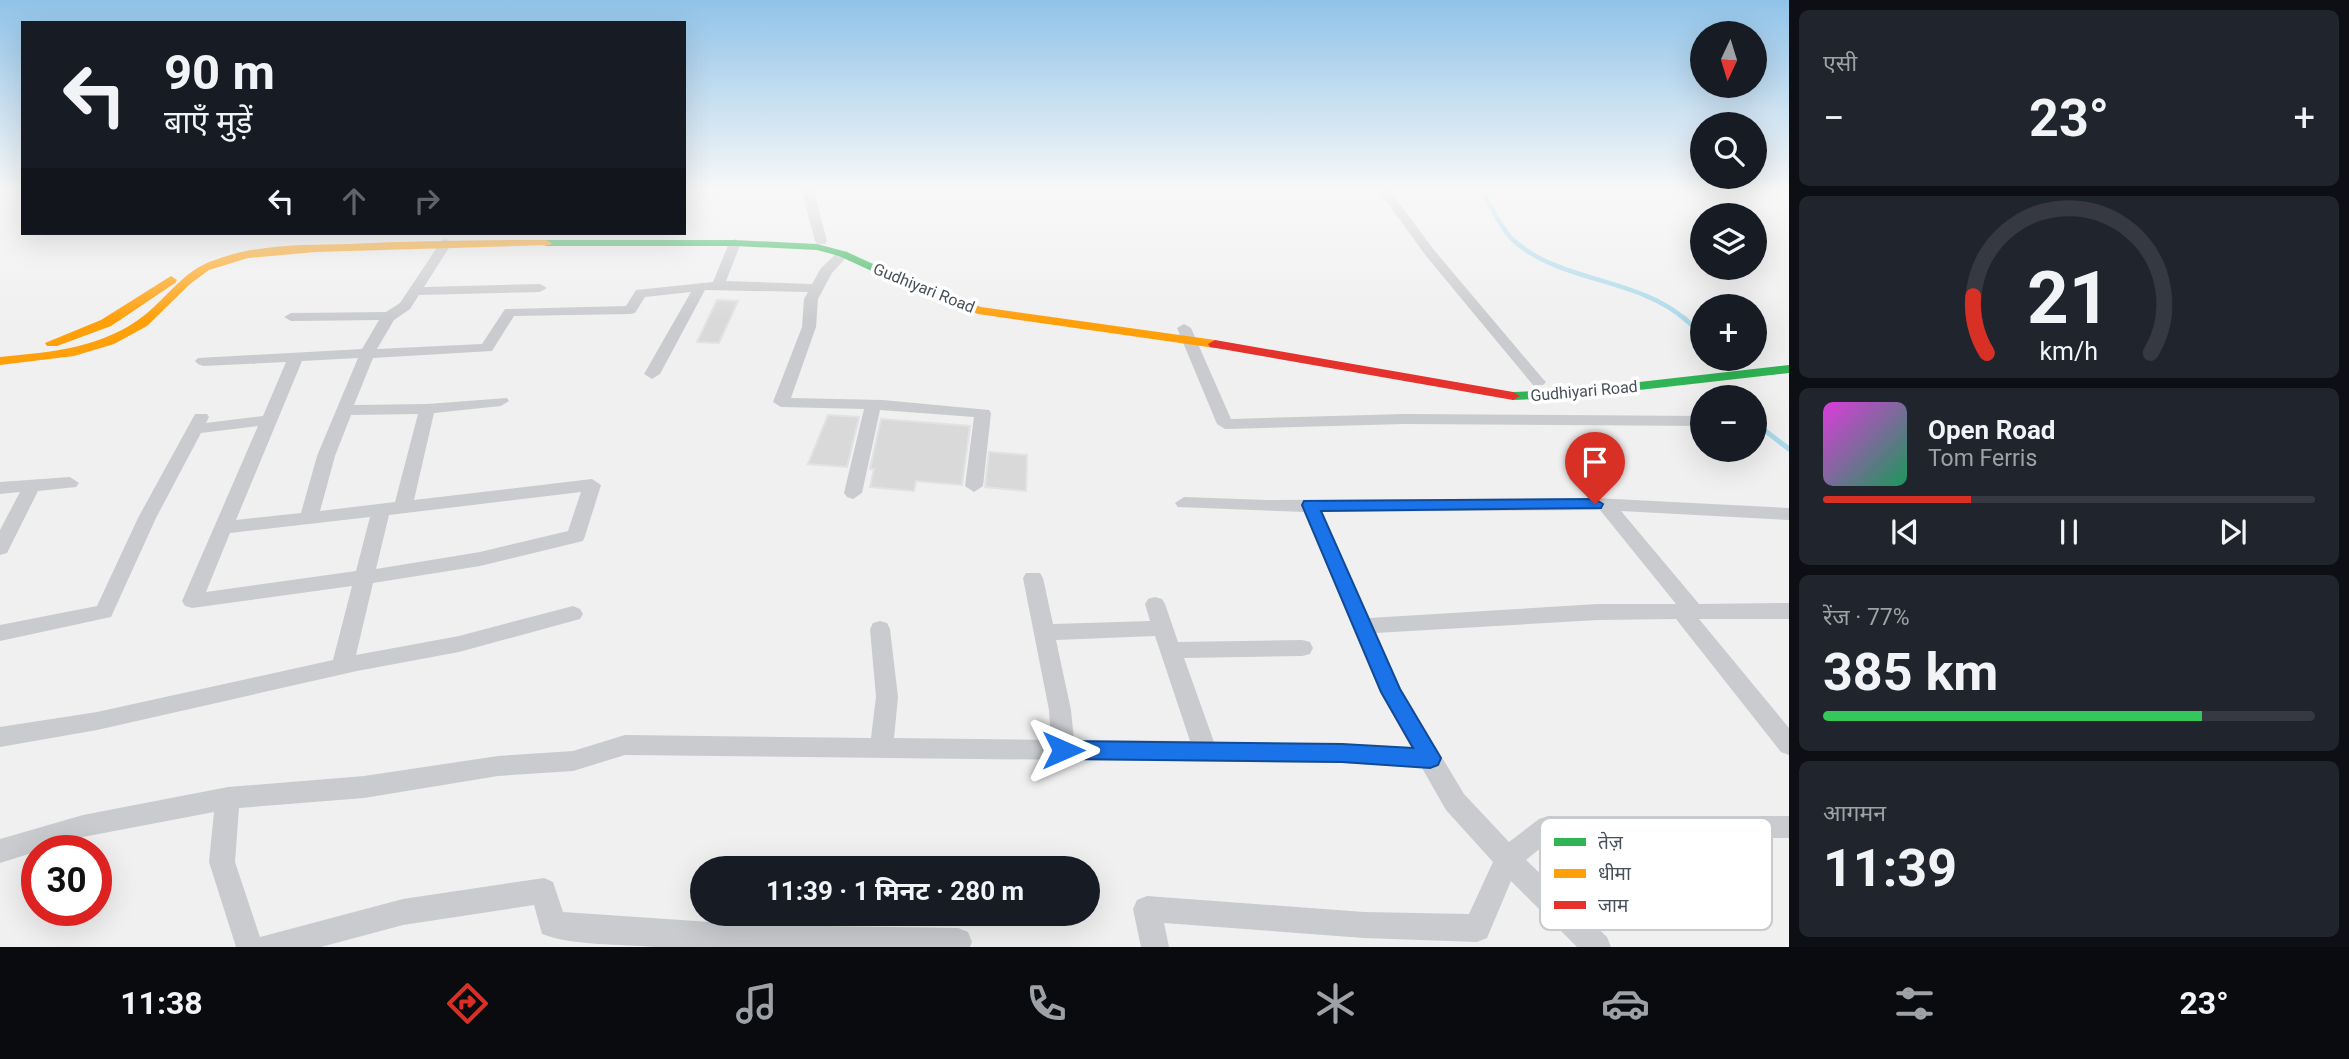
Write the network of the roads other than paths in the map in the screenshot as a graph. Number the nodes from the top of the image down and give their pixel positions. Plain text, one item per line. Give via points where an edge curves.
1 (819, 232) edge
2 (1415, 232) edge
3 (821, 241) junction
4 (446, 243) junction
5 (735, 243) junction
6 (294, 245) junction
7 (843, 254) junction
8 (718, 285) junction
9 (701, 286) junction
10 (540, 288) dead end
11 (817, 288) junction
12 (417, 291) junction
13 (390, 316) junction
14 (291, 317) dead end
15 (1187, 334) junction
16 (0, 352) edge
17 (367, 355) junction
18 (1789, 355) edge
19 (296, 357) junction
20 (0, 361) edge
21 (203, 361) dead end
22 (1789, 369) edge
23 (652, 374) dead end
24 (1538, 382) junction
25 (500, 401) dead end
26 (873, 405) junction
27 (427, 409) junction
28 (344, 410) junction
29 (270, 420) junction
30 (1690, 421) edge
31 (70, 483) dead end
32 (32, 486) junction
33 (974, 486) dead end
34 (0, 488) edge
35 (853, 493) dead end
36 (1184, 503) dead end
37 (1310, 505) junction
38 (1606, 505) junction
39 (403, 508) junction
40 (381, 510) junction
41 (1789, 514) edge
42 (308, 519) junction
43 (222, 528) junction
44 (0, 548) edge
45 (365, 578) junction
46 (1033, 578) dead end
47 (1155, 604) dead end
48 (1687, 611) junction
49 (1789, 611) edge
50 (573, 614) dead end
51 (1364, 626) junction
52 (1163, 628) junction
53 (880, 629) dead end
54 (1045, 632) junction
55 (0, 633) edge
56 (1302, 648) dead end
57 (1171, 650) junction
58 (342, 666) junction
59 (0, 737) edge
60 (1789, 745) edge
61 (882, 746) junction
62 (1063, 750) junction
63 (1206, 753) junction
64 (1430, 758) junction
65 (228, 798) junction
66 (1540, 833) edge
67 (0, 851) edge
68 (1507, 859) junction
69 (1540, 891) edge
70 (1580, 930) edge
71 (958, 942) dead end
72 (250, 947) edge
73 (269, 947) edge
74 (1155, 947) edge
75 (1597, 947) edge

1 - 3 street
2 - 24 street
3 - 6 street, Gudhiyari Road via 739,236 452,236
3 - 15 street, Gudhiyari Road via 992,305
4 - 5 street, Gudhiyari Road
4 - 6 street, Gudhiyari Road
4 - 12 street
5 - 7 street, Gudhiyari Road via 817,247
5 - 8 street
6 - 16 street, Gudhiyari Road via 214,256 187,268 106,323 38,347
6 - 20 street, Gudhiyari Road via 215,264 197,274 143,323 102,346
7 - 11 street
7 - 15 street, Gudhiyari Road via 978,310 1034,320
8 - 9 street
8 - 11 street
9 - 17 street via 641,293 630,310 510,312 487,348
9 - 23 street
10 - 12 street
11 - 26 street via 811,299 809,327 781,402
12 - 13 street
13 - 14 street
13 - 17 street
15 - 22 street, Gudhiyari Road via 1510,396 1569,394
15 - 24 street, Gudhiyari Road via 1509,382
15 - 30 street via 1225,424 1404,419
17 - 19 street
17 - 28 street
18 - 24 street, Gudhiyari Road
19 - 21 street
19 - 29 street
25 - 27 street
26 - 33 street via 983,413
26 - 35 street
27 - 28 street
27 - 39 street
28 - 42 street
29 - 43 street
29 - 55 street via 197,423 104,612
31 - 32 street
32 - 34 street
32 - 44 street
36 - 37 street
37 - 38 street
37 - 51 street
38 - 41 street
38 - 48 street
39 - 40 street
39 - 45 street via 592,485 576,536 480,559
40 - 42 street
40 - 45 street
42 - 43 street
43 - 45 street via 192,601
45 - 58 street
46 - 54 street
47 - 52 street
48 - 49 street
48 - 51 street
48 - 60 street
50 - 58 street via 459,644
51 - 64 street via 1391,692
52 - 54 street
52 - 57 street
53 - 61 street via 887,697
54 - 62 street
56 - 57 street
57 - 63 street
58 - 59 street
61 - 62 street
61 - 65 street via 625,745 573,761 498,766 364,787
62 - 63 street
63 - 64 street
64 - 68 street via 1455,802
65 - 67 street via 83,827
65 - 72 street via 222,862
66 - 68 street
68 - 69 street
68 - 74 street via 1477,928 1364,925 1147,909
70 - 75 street
71 - 73 street via 838,943 649,935 552,924 544,891 403,912

